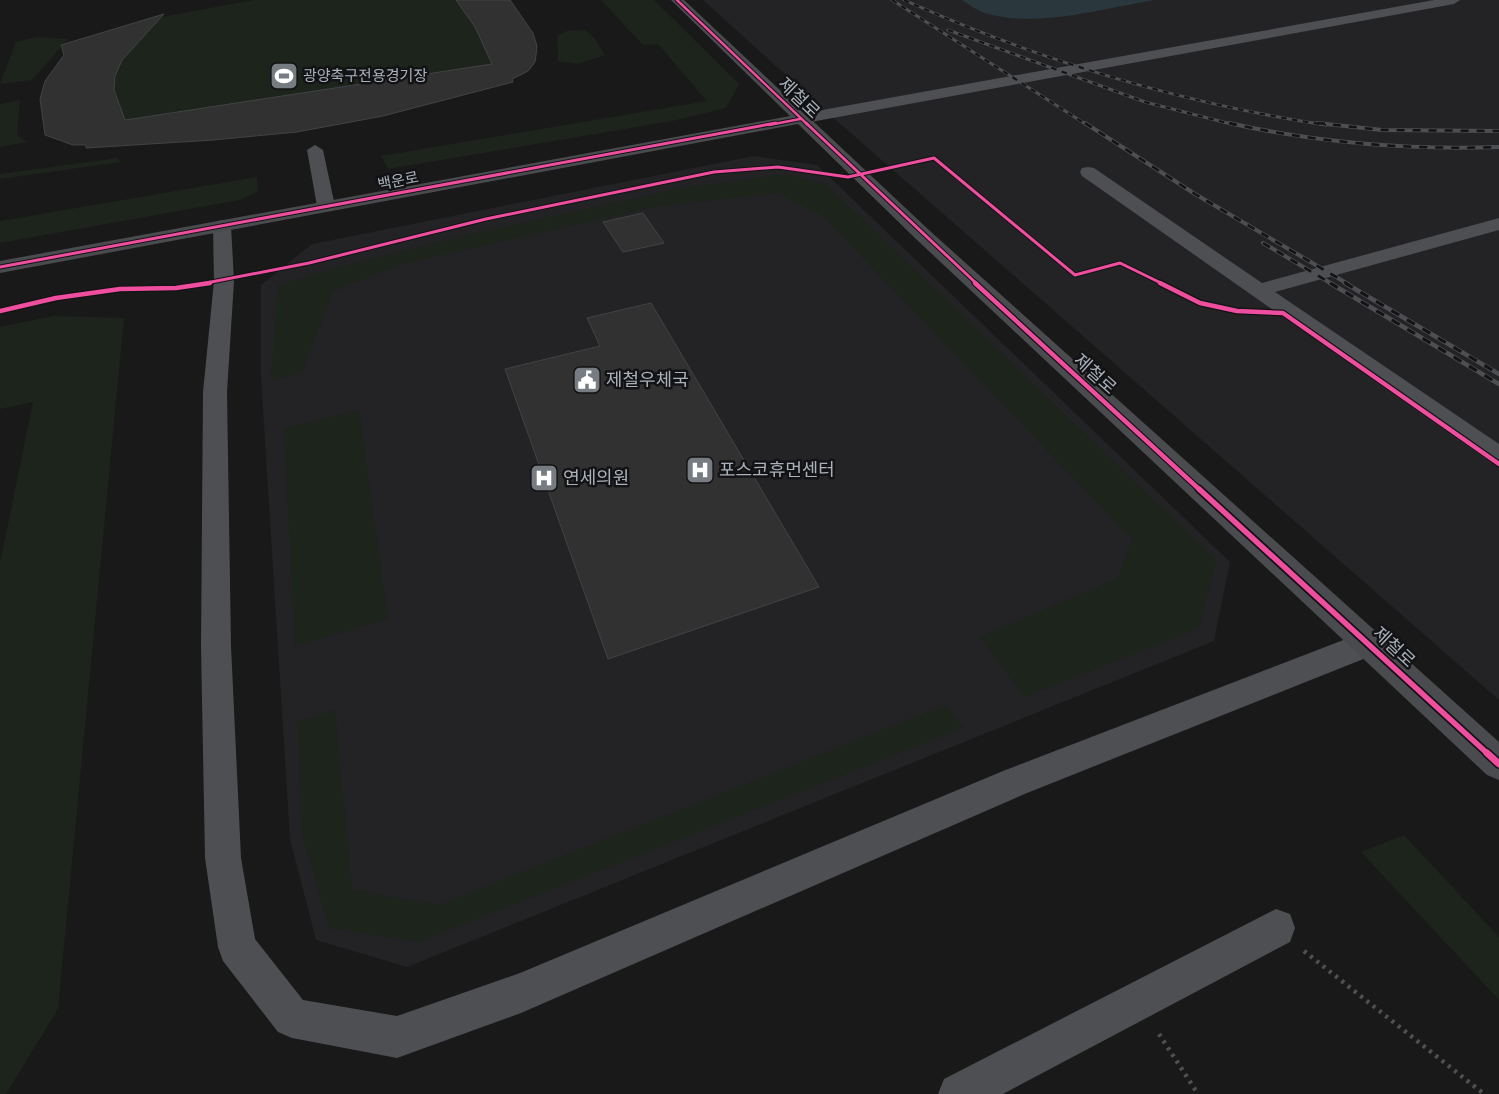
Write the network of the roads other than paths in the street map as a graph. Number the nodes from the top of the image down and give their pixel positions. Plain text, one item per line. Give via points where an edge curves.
1 (677, 0) edge
2 (1454, 0) edge
3 (800, 119) junction
4 (315, 150) dead end
5 (1088, 172) dead end
6 (326, 206) junction
7 (1499, 224) edge
8 (222, 226) junction
9 (0, 267) edge
10 (1259, 290) junction
11 (1499, 456) edge
12 (1370, 643) junction
13 (1499, 764) edge
14 (1276, 928) road end
15 (959, 1094) edge

1 - 3 main road, 제철로
2 - 3 street
3 - 6 main road, 백운로
3 - 12 main road, 제철로
4 - 6 street
5 - 10 street
6 - 8 main road, 백운로
7 - 10 street
8 - 9 main road, 백운로
8 - 12 street via 224,281 215,392 216,646 223,858 237,947 292,1018 397,1037 521,993 1015,782
10 - 11 street
12 - 13 main road, 제철로
14 - 15 street

